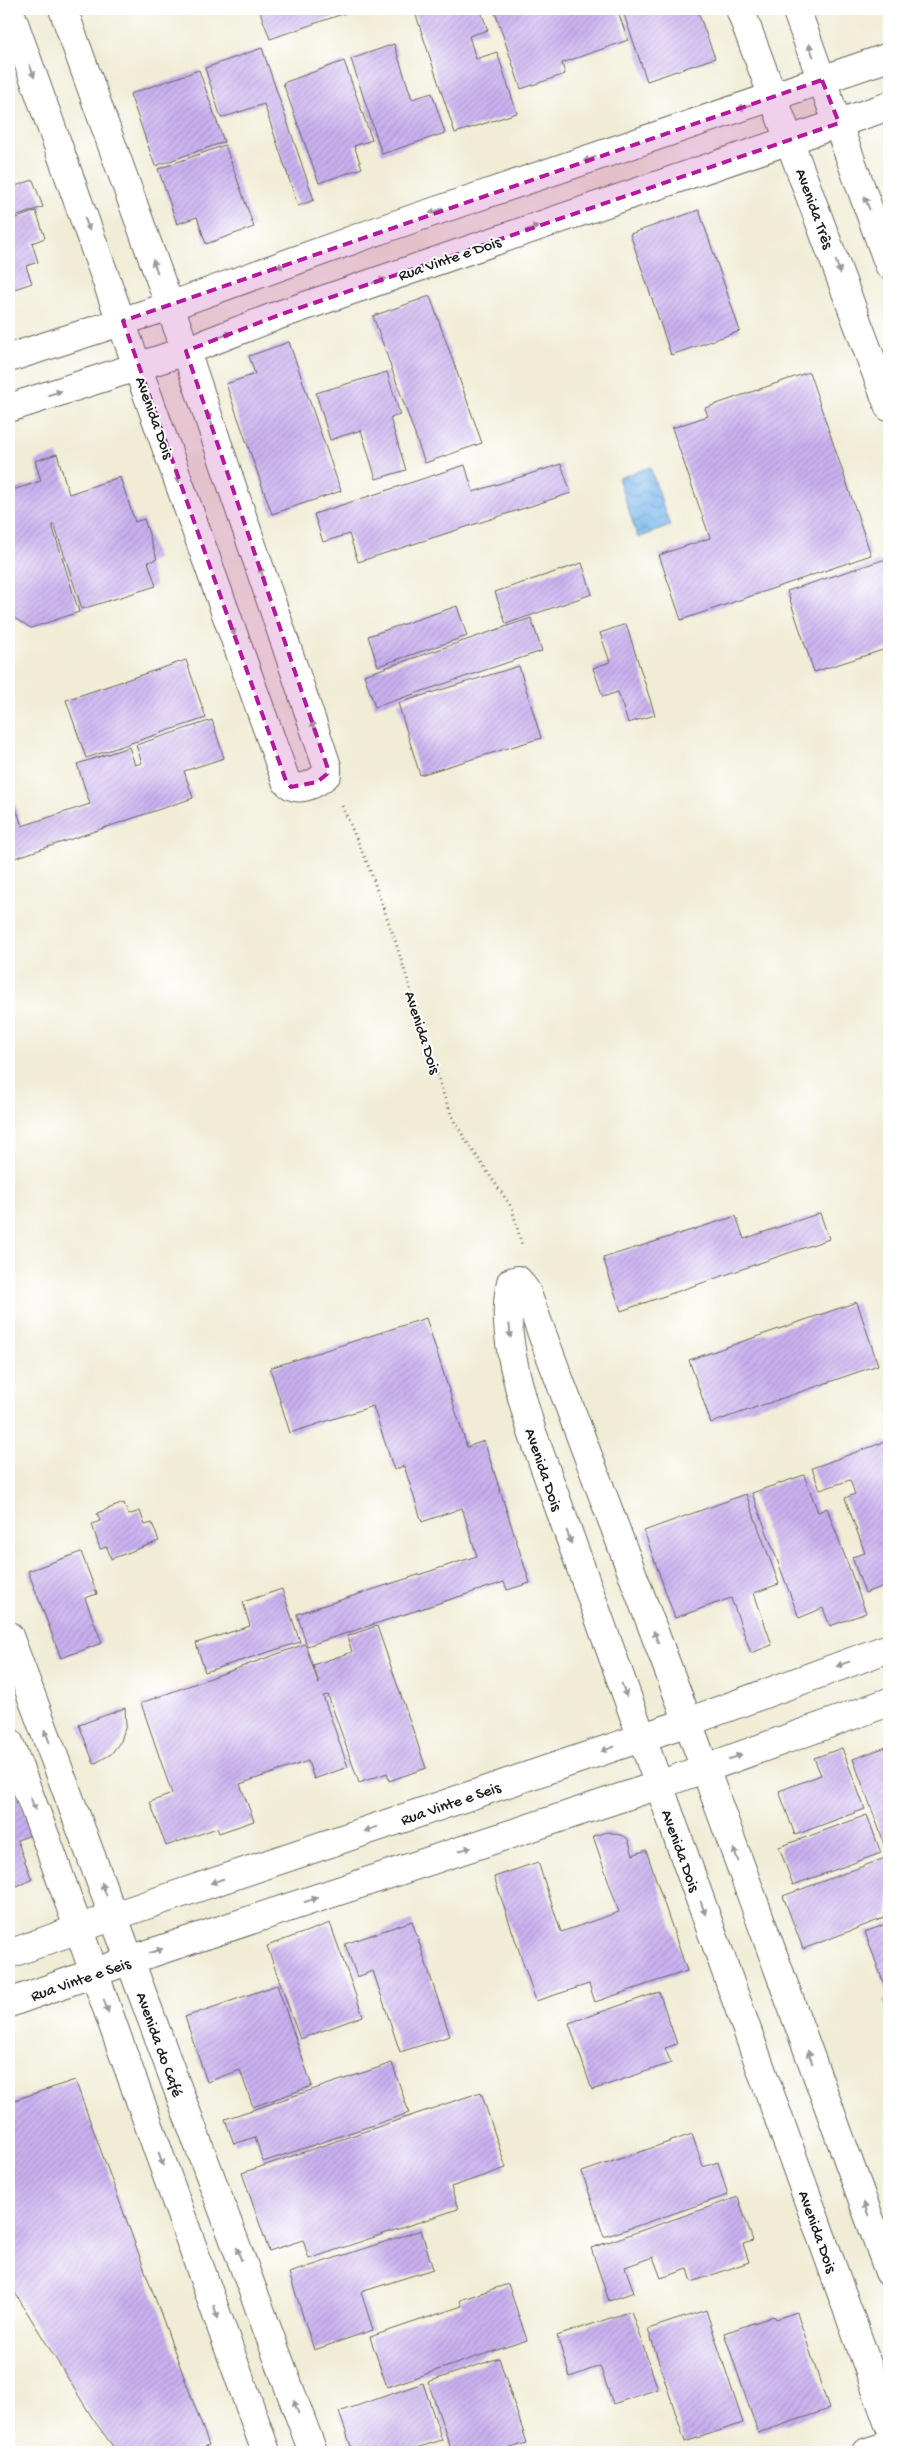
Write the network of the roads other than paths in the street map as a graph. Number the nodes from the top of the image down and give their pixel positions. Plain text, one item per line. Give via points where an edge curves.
1 (9, 9) edge
2 (63, 9) edge
3 (740, 9) edge
4 (796, 9) edge
5 (889, 57) edge
6 (822, 80) junction
7 (772, 98) junction
8 (889, 106) edge
9 (839, 123) junction
10 (790, 140) junction
11 (889, 265) edge
12 (170, 306) junction
13 (123, 321) junction
14 (186, 351) junction
15 (9, 358) edge
16 (138, 366) junction
17 (889, 407) edge
18 (9, 408) edge
19 (9, 1636) edge
20 (889, 1648) edge
21 (889, 1702) edge
22 (688, 1722) junction
23 (641, 1738) junction
24 (9, 1742) edge
25 (704, 1768) junction
26 (659, 1785) junction
27 (114, 1916) junction
28 (79, 1929) junction
29 (9, 1954) edge
30 (130, 1960) junction
31 (94, 1972) junction
32 (9, 2003) edge
33 (889, 2272) edge
34 (889, 2425) edge
35 (889, 2445) edge
36 (266, 2452) edge
37 (313, 2452) edge
38 (866, 2452) edge

1 -> 13 street, Avenida Dois
12 -> 2 street
3 - 7 street, Avenida Três
6 -> 4 street
5 - 6 street
6 - 7 street
6 - 9 street
7 - 10 street, Avenida Três
7 -> 12 street via 389,227
8 - 9 street, Rua Vinte e Dois
9 - 10 street, Rua Vinte e Dois
11 -> 9 street
14 -> 10 street, Rua Vinte e Dois via 279,315
10 -> 17 street, Avenida Três
12 - 13 street
12 - 14 street
13 - 15 street
13 - 16 street, Avenida Dois
14 - 16 street, Rua Vinte e Dois
16 -> 14 street, Avenida Dois via 286,781 291,787 302,787 327,774 324,757
18 -> 16 street, Rua Vinte e Dois
27 -> 19 street, Avenida do Café
20 -> 22 street, Rua Vinte e Seis
25 -> 21 street, Rua Vinte e Seis
22 - 23 street, Rua Vinte e Seis
22 -> 23 street, Avenida Dois via 526,1291 518,1280 510,1282 510,1336 518,1384 532,1432
22 - 25 street
23 - 26 street, Avenida Dois
23 -> 27 street, Rua Vinte e Seis
24 -> 28 street
25 - 26 street, Rua Vinte e Seis
33 -> 25 street
30 -> 26 street, Rua Vinte e Seis
26 -> 34 street, Avenida Dois
27 - 28 street, Rua Vinte e Seis
27 - 30 street, Avenida do Café
28 - 29 street, Rua Vinte e Seis
28 - 31 street
30 - 31 street, Rua Vinte e Seis
37 -> 30 street, Avenida do Café
31 - 32 street, Rua Vinte e Seis
31 -> 36 street
35 - 38 street

